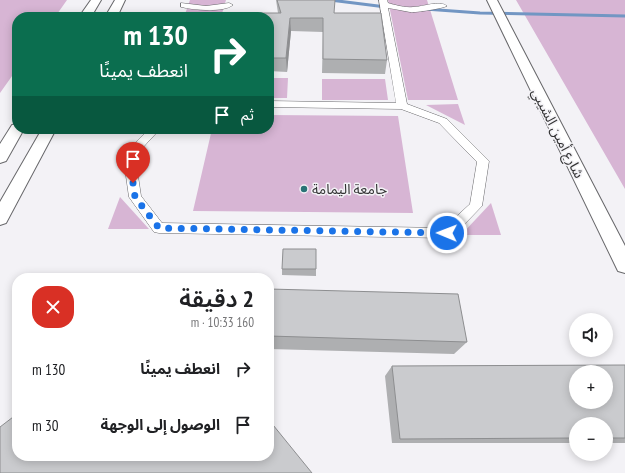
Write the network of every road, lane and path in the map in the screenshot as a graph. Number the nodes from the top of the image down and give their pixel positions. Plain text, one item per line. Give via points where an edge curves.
1 (96, 0) edge
2 (120, 0) edge
3 (492, 0) edge
4 (384, 1) edge
5 (184, 5) dead end
6 (229, 5) edge
7 (443, 6) dead end
8 (88, 12) edge
9 (114, 12) edge
10 (274, 104) edge
11 (402, 106) junction
12 (14, 134) edge
13 (46, 134) edge
14 (150, 134) edge
15 (0, 157) edge
16 (0, 218) edge
17 (625, 265) edge

1 - 8 street
2 - 9 street
3 - 17 street, شارع أمين الشيبي
4 - 7 street via 412,10
4 - 11 street
5 - 6 street via 206,8
10 - 11 street
11 - 14 street via 443,121 483,161 476,206 447,233 159,228 135,197 129,155
12 - 15 street
13 - 16 street

